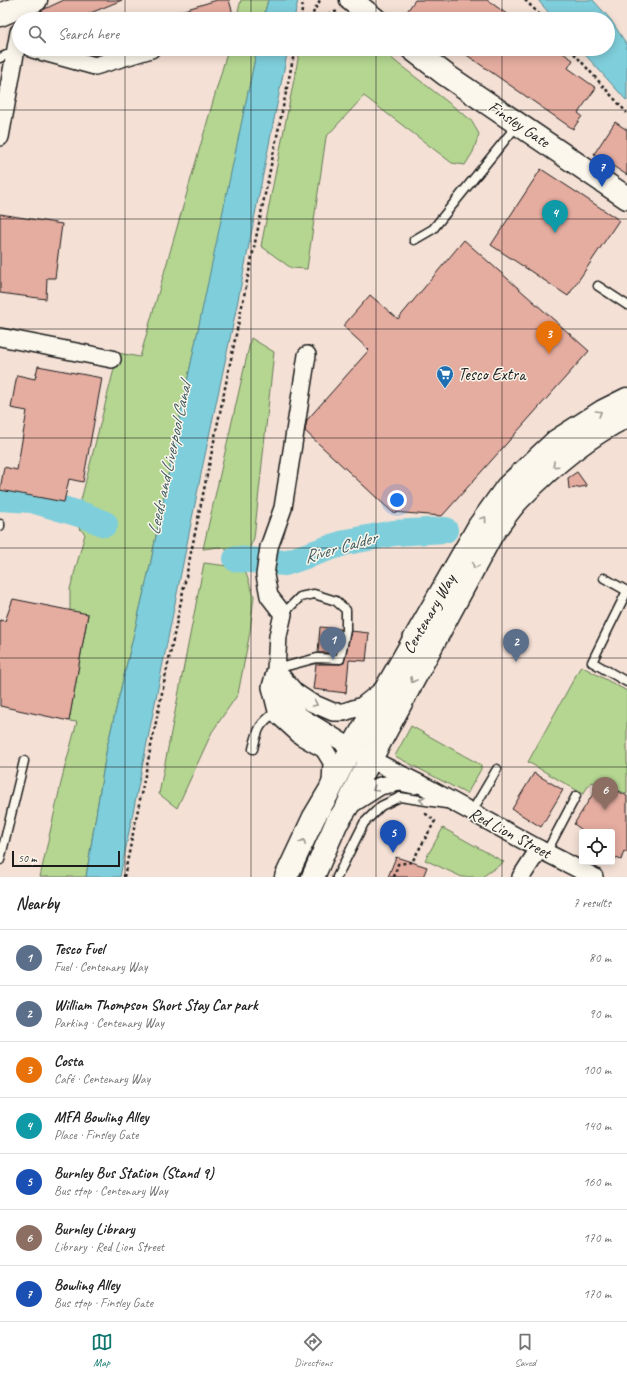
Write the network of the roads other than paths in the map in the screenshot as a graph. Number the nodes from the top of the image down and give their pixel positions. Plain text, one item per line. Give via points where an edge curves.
1 (354, 2) edge
2 (26, 6) edge
3 (366, 12) edge
4 (0, 15) edge
5 (15, 56) edge
6 (54, 56) edge
7 (128, 56) edge
8 (422, 56) edge
9 (518, 124) junction
10 (0, 137) edge
11 (627, 198) edge
12 (414, 240) dead end
13 (598, 286) dead end
14 (627, 305) edge
15 (0, 337) edge
16 (307, 355) dead end
17 (112, 359) dead end
18 (625, 403) edge
19 (578, 435) junction
20 (604, 578) dead end
21 (627, 591) edge
22 (283, 614) junction
23 (276, 669) junction
24 (627, 682) edge
25 (387, 686) junction
26 (277, 711) junction
27 (252, 749) dead end
28 (324, 749) junction
29 (361, 754) junction
30 (24, 761) dead end
31 (497, 769) dead end
32 (330, 790) junction
33 (427, 794) junction
34 (576, 796) dead end
35 (347, 807) junction
36 (466, 810) junction
37 (542, 851) junction
38 (0, 860) edge
39 (286, 877) edge
40 (314, 877) edge
41 (337, 877) edge
42 (521, 877) edge
43 (594, 877) edge

1 - 3 main road
2 - 4 main road
5 - 10 street
6 - 7 street via 95,66
8 - 9 main road, Finsley Gate
9 - 11 main road, Finsley Gate
9 - 12 lane via 433,229
13 - 14 lane
15 - 17 street
16 - 22 street via 283,508 269,547 265,575 269,596
18 - 19 main road, Centenary Way
25 -> 19 main road, Centenary Way via 479,526 507,487 556,441
19 -> 29 main road, Centenary Way via 567,454 520,498 492,534 390,723
20 - 21 lane
21 - 24 lane via 592,662
22 - 23 street via 278,636
22 - 23 lane via 300,597 314,594 336,600 346,610 346,630 340,659 317,658
23 -> 25 street via 295,692 333,712 344,712 362,706
23 - 26 street via 272,687
23 - 29 street, Red Lion Street via 285,694 298,715
25 - 29 main road, Centenary Way
26 - 27 lane via 262,722
26 - 28 street via 278,715 301,736
28 - 29 street
28 - 32 street via 332,762
29 - 32 main road, Centenary Way via 340,768
29 - 33 street, Red Lion Street
29 - 35 main road, Centenary Way via 360,779
30 - 38 lane
31 - 36 lane
39 -> 32 main road, Centenary Way via 314,817
33 -> 35 street, Red Lion Street via 400,782 380,786
33 - 36 street, Red Lion Street
33 -> 41 lane via 400,797 381,806 364,823
34 - 37 lane
35 - 40 main road, Centenary Way via 336,824
36 - 37 street, Red Lion Street
37 - 42 street
37 - 43 street, Red Lion Street

